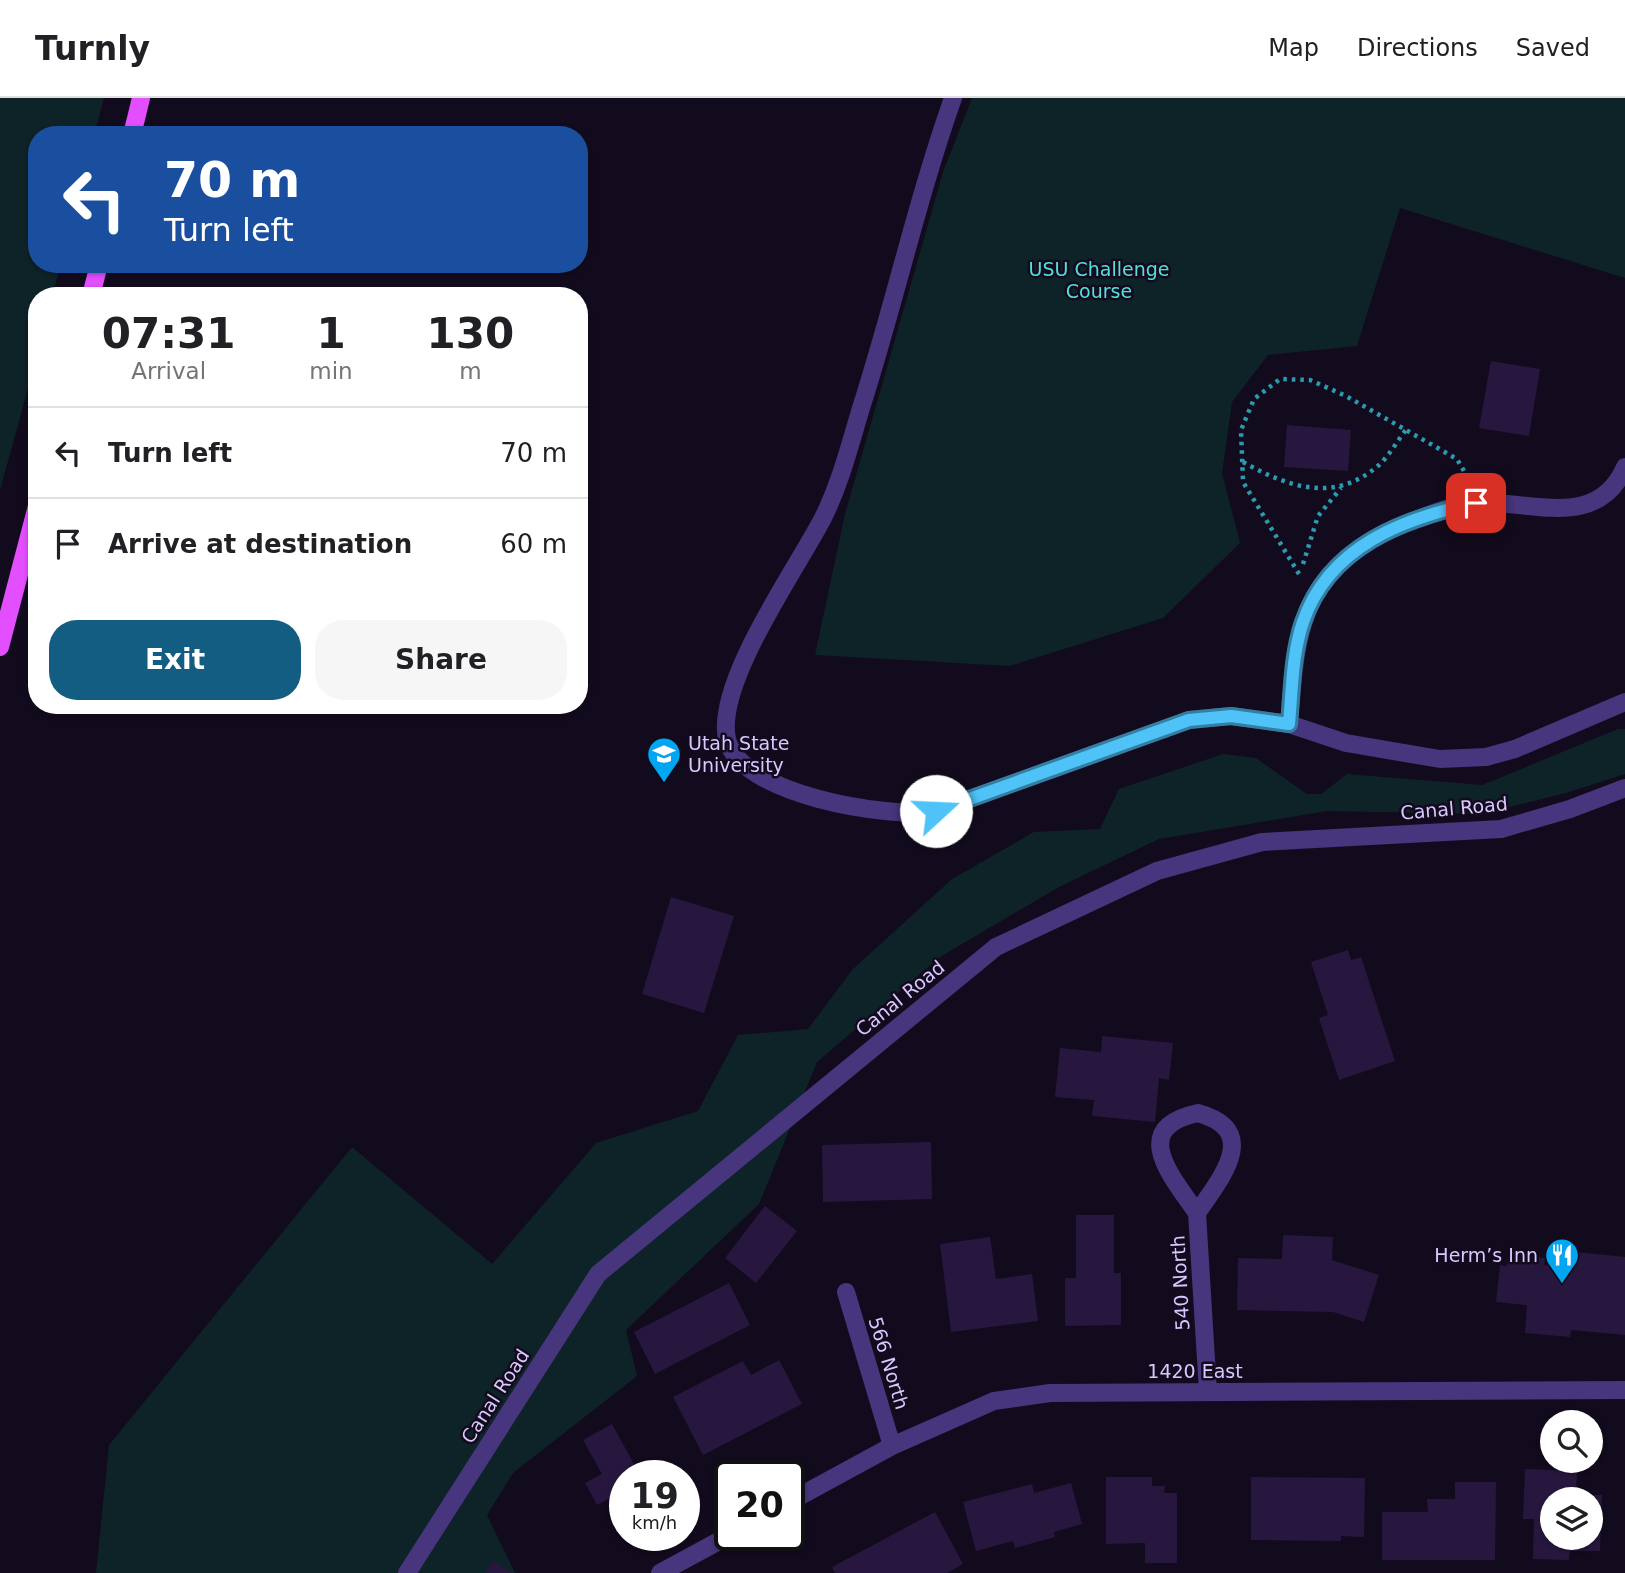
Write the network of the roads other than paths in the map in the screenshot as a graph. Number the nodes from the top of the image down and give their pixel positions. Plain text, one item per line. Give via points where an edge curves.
1 (141, 98) edge
2 (953, 98) edge
3 (134, 126) edge
4 (1625, 467) edge
5 (28, 540) edge
6 (0, 647) edge
7 (1625, 702) edge
8 (1289, 724) junction
9 (1625, 788) edge
10 (1197, 1213) junction
11 (846, 1292) dead end
12 (1625, 1390) edge
13 (1208, 1392) junction
14 (892, 1446) junction
15 (805, 1493) edge
16 (714, 1544) edge
17 (407, 1573) edge
18 (660, 1573) edge

1 - 3 main road
2 - 8 street via 928,169 840,475 824,515 743,662 726,711 727,740 740,761 759,777 831,802 916,814 936,811 1189,720 1231,716
4 - 8 street via 1607,493 1587,505 1566,509 1476,503 1441,510 1358,546 1315,593 1303,623
5 - 6 main road
7 - 8 street via 1516,750 1486,757 1440,759 1392,753
9 - 17 street, Canal Road via 1502,829 1262,842 1157,871 996,947 598,1274
10 - 10 street, 540 North via 1228,1168 1232,1144 1228,1129 1218,1119 1198,1113 1178,1117 1164,1131 1159,1147 1163,1164
10 - 13 street, 540 North
11 - 14 street, 566 North
12 - 13 street, 1420 East
13 - 14 street, 1420 East via 1049,1393 994,1401
14 - 15 street, 1420 East
16 - 18 street

